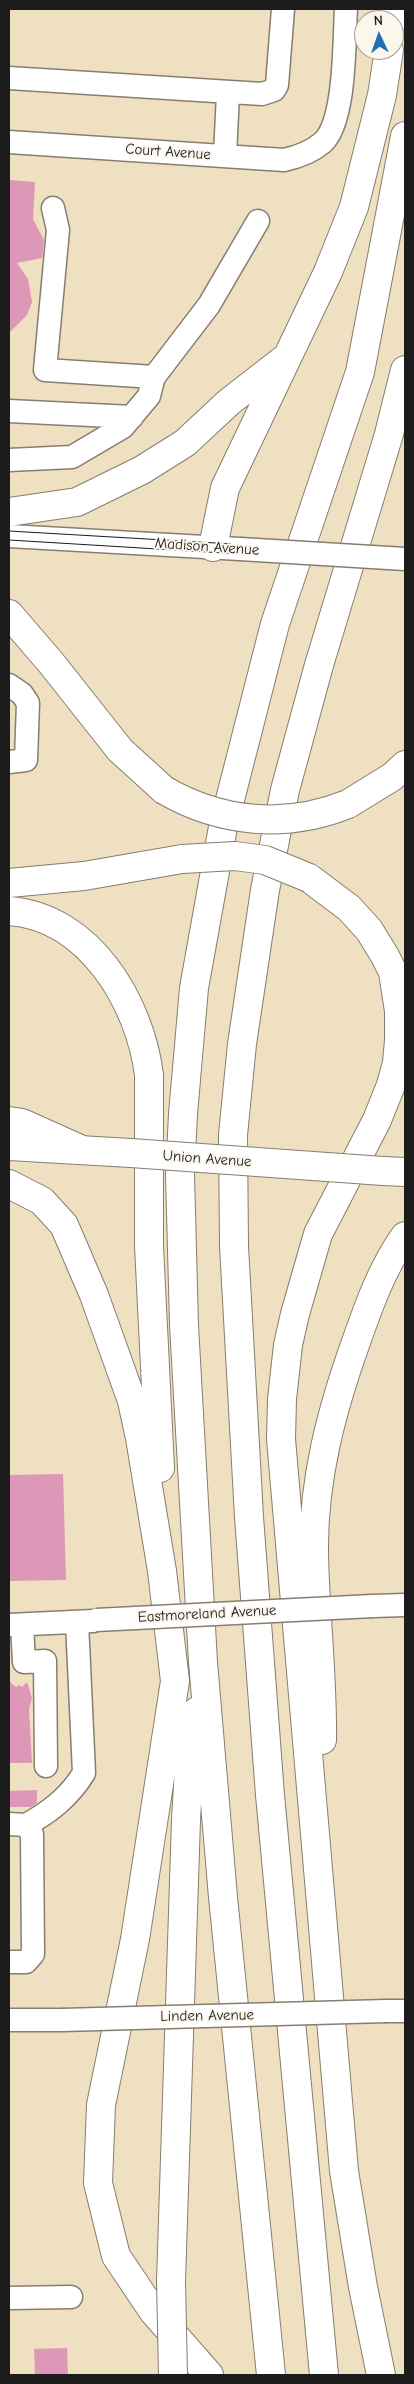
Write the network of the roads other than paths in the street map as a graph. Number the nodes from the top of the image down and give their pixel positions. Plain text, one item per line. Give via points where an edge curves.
1 (283, 9) edge
2 (346, 9) edge
3 (387, 60) edge
4 (9, 78) edge
5 (228, 93) junction
6 (405, 136) edge
7 (9, 142) edge
8 (225, 156) junction
9 (52, 208) dead end
10 (258, 221) dead end
11 (286, 358) junction
12 (405, 370) edge
13 (154, 376) junction
14 (9, 411) edge
15 (132, 417) junction
16 (9, 460) edge
17 (9, 512) edge
18 (9, 536) edge
19 (213, 547) junction
20 (405, 559) edge
21 (9, 614) edge
22 (9, 685) edge
23 (9, 762) edge
24 (405, 765) edge
25 (9, 883) edge
26 (9, 910) edge
27 (9, 1121) edge
28 (9, 1146) edge
29 (82, 1150) junction
30 (394, 1171) edge
31 (9, 1184) edge
32 (405, 1236) edge
33 (162, 1571) junction
34 (405, 1605) edge
35 (86, 1621) junction
36 (16, 1625) edge
37 (204, 1662) junction
38 (46, 1766) dead end
39 (17, 1824) edge
40 (321, 1894) junction
41 (9, 1962) edge
42 (396, 2011) edge
43 (9, 2020) edge
44 (71, 2297) dead end
45 (9, 2298) edge
46 (318, 2302) junction
47 (173, 2375) edge
48 (209, 2375) edge
49 (271, 2375) edge
50 (324, 2375) edge
51 (332, 2375) edge
52 (381, 2375) edge

1 - 5 street via 279,76 274,90 262,94
2 - 8 street, Court Avenue via 340,107 324,142 303,156 284,160
3 - 11 main road via 354,207 328,272
4 - 5 street
5 - 8 street
6 - 37 main road via 360,372 275,624 255,695 223,827 194,988 180,1176 184,1326
7 - 8 street, Court Avenue
9 - 13 street via 58,230 46,370
10 - 13 street via 209,305
11 - 17 main road via 229,402 185,443 142,470 78,502
11 - 19 main road via 225,488
12 - 46 main road via 285,790 262,909 242,1044 233,1135 234,1246 249,1516 270,1795
13 - 15 street via 149,396
14 - 15 street
15 - 16 street via 122,427 72,457
18 - 19 street, Madison Avenue
19 - 20 street, Madison Avenue, bridge
21 - 24 main road, bridge via 120,750 164,790 182,801 230,816 264,821 310,817 348,804
22 - 23 street via 28,703 26,760
25 - 40 main road, bridge via 84,876 182,859 235,856 265,860 309,878 348,908 369,930 394,972 399,1011 397,1063 392,1085 318,1234 295,1314 282,1399 286,1507
26 - 33 main road via 57,925 91,952 123,992 147,1056 149,1246 161,1476
27 - 29 main road via 22,1123
28 - 29 main road, Union Avenue
29 - 30 main road, Union Avenue, bridge
31 - 33 main road via 42,1201 64,1225 94,1295 132,1401
32 - 40 main road via 380,1280 354,1349 328,1433 320,1476 314,1552 323,1692
33 - 48 main road via 175,1682 135,1939 101,2106 98,2183 116,2256 153,2311
34 - 35 street, Eastmoreland Avenue, bridge
35 - 36 street, Eastmoreland Avenue
35 - 39 street via 84,1773 49,1812
36 - 38 street via 24,1662 45,1661
37 - 47 main road, bridge via 189,1767 171,2281
37 - 49 main road via 226,1932
39 - 41 street via 32,1834 33,1954 26,1962
40 - 52 main road via 344,2170 362,2287
42 - 43 street, Linden Avenue, bridge
44 - 45 street
46 - 50 main road
46 - 51 main road

